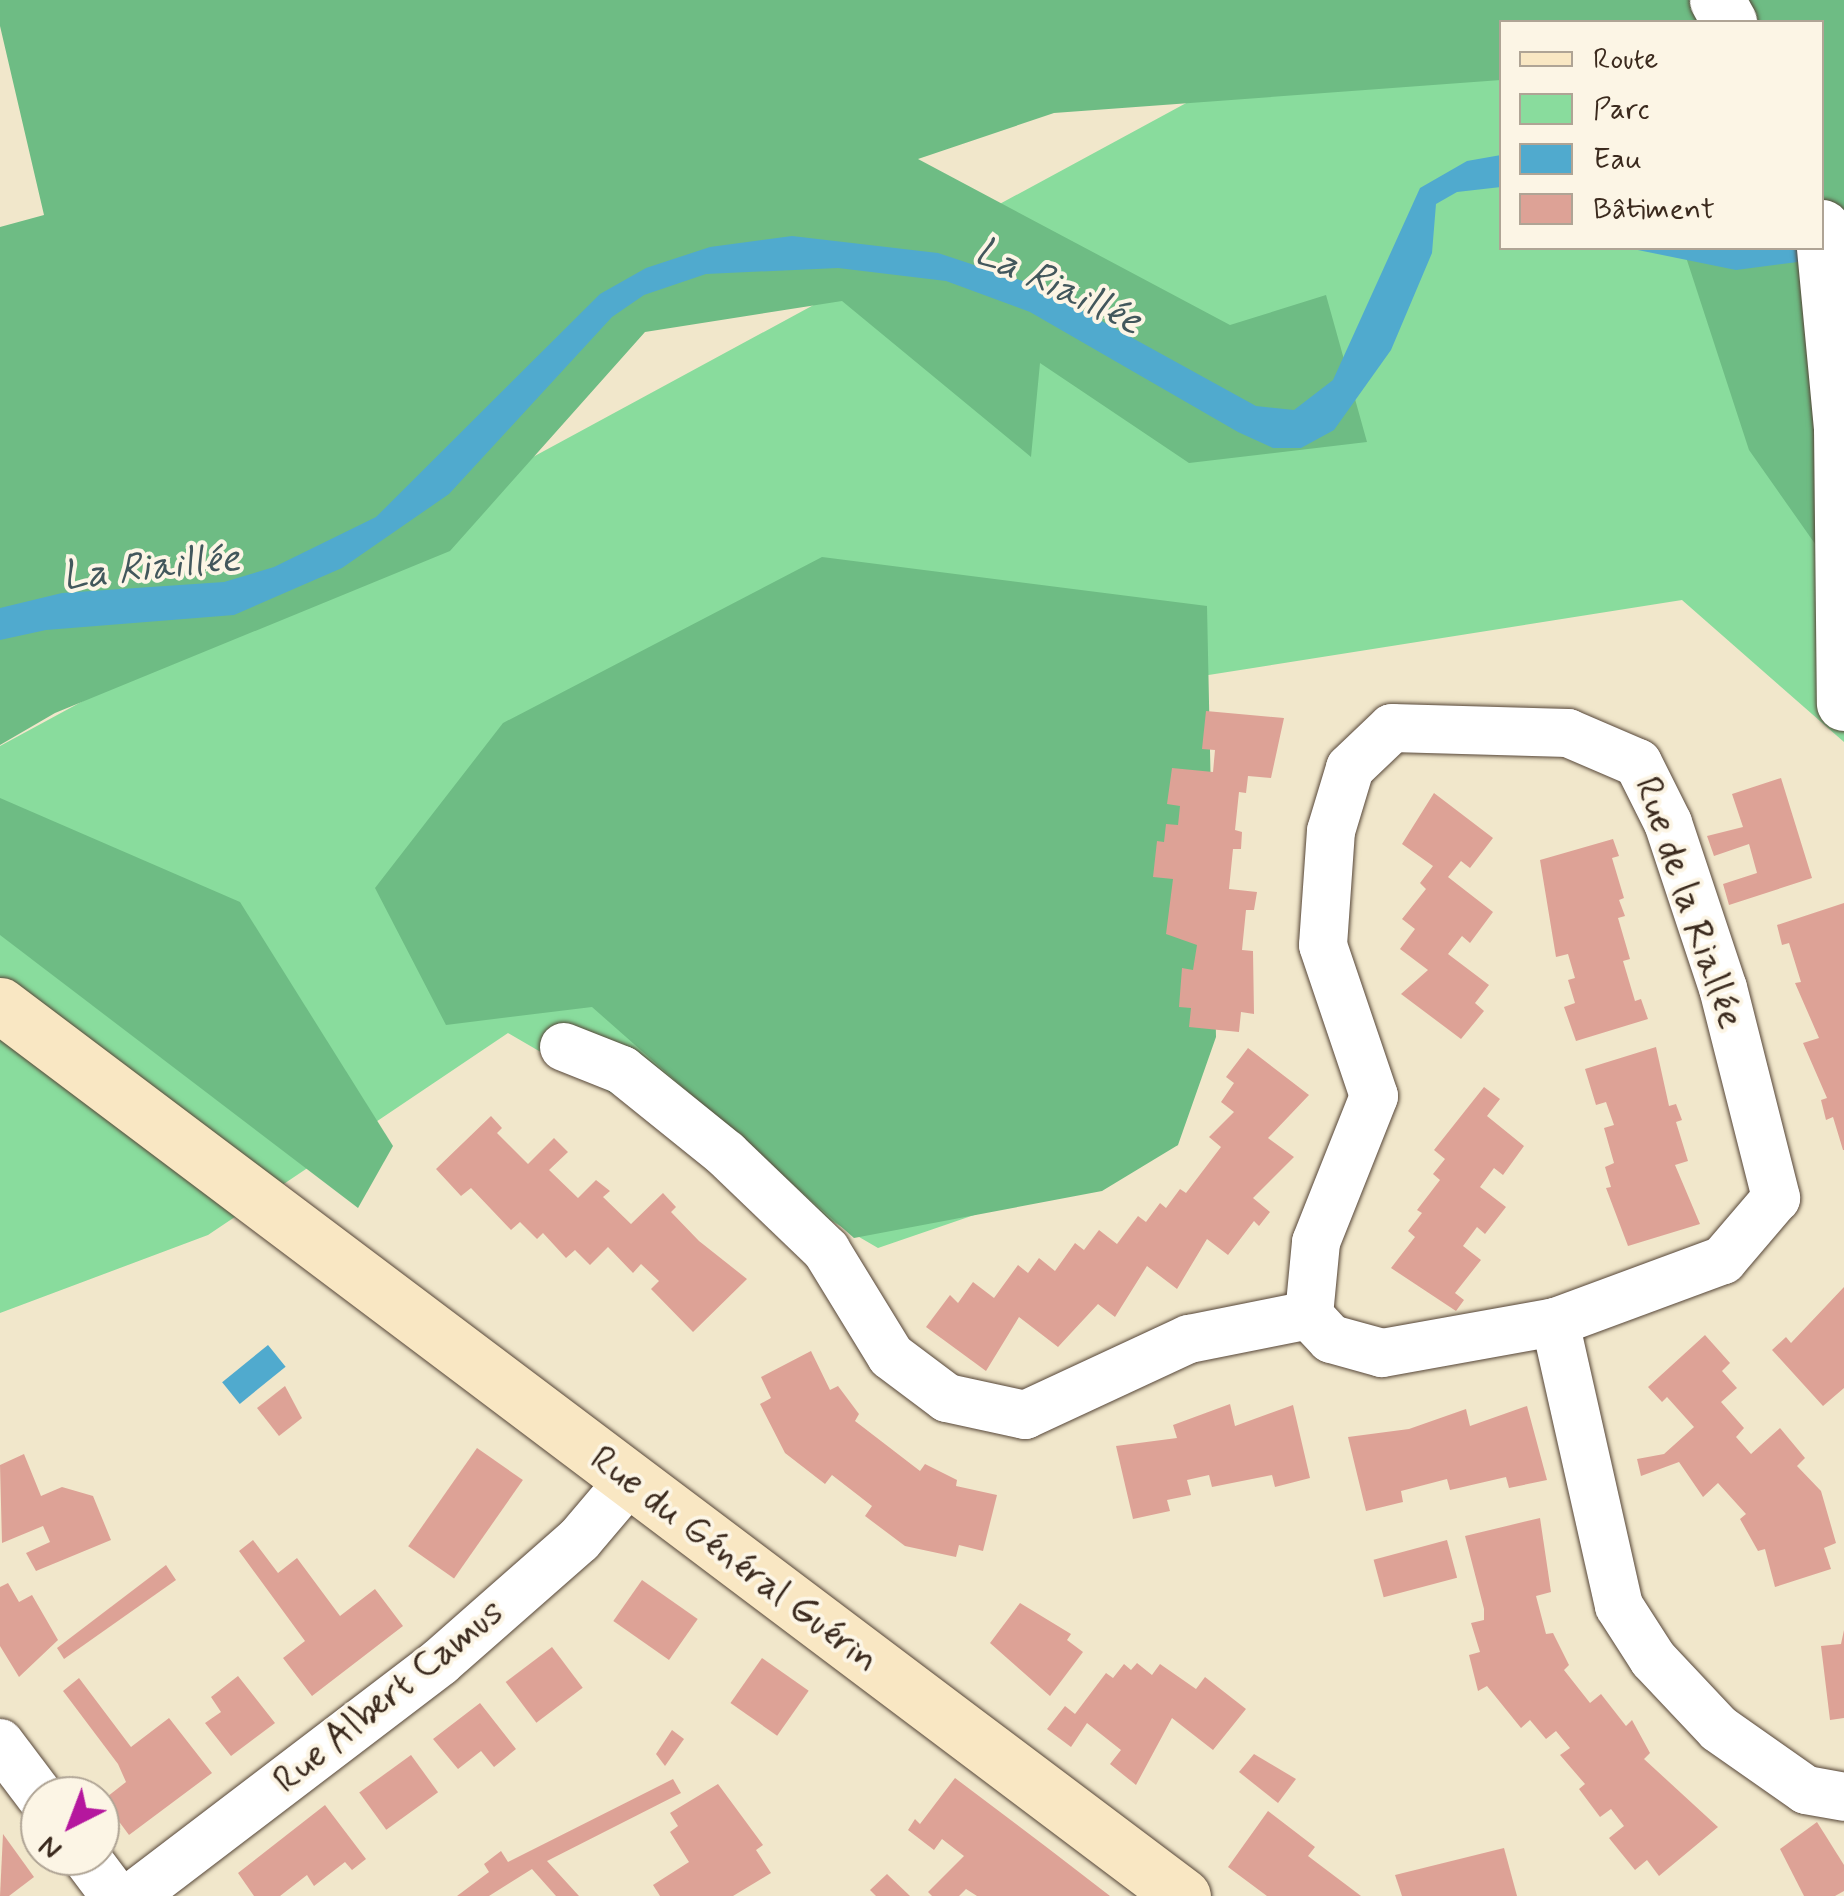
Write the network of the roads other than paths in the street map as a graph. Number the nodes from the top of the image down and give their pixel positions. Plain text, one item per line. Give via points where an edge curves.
1 (1824, 247) edge
2 (1844, 703) edge
3 (0, 1005) edge
4 (564, 1048) dead end
5 (1310, 1315) junction
6 (1555, 1322) junction
7 (629, 1482) junction
8 (0, 1743) edge
9 (25, 1776) edge
10 (1844, 1798) edge
11 (133, 1896) edge
12 (1183, 1896) edge

1 - 2 street via 1840,410
3 - 7 main road, Rue du Général Guérin
4 - 5 street via 622,1070 726,1154 826,1250 891,1356 947,1398 1024,1415 1189,1339
5 - 6 street, Rue de la Riallée via 1331,1340 1382,1353
5 - 6 street, Rue de la Riallée via 1316,1242 1374,1096 1323,946 1331,831 1350,768 1392,728 1568,733 1638,763 1668,823 1723,988 1776,1198 1723,1260
6 - 10 street via 1619,1606 1653,1659 1719,1729 1806,1790
7 - 11 street, Rue Albert Camus via 579,1540 440,1662
7 - 12 main road, Rue du Général Guérin
8 - 9 street

